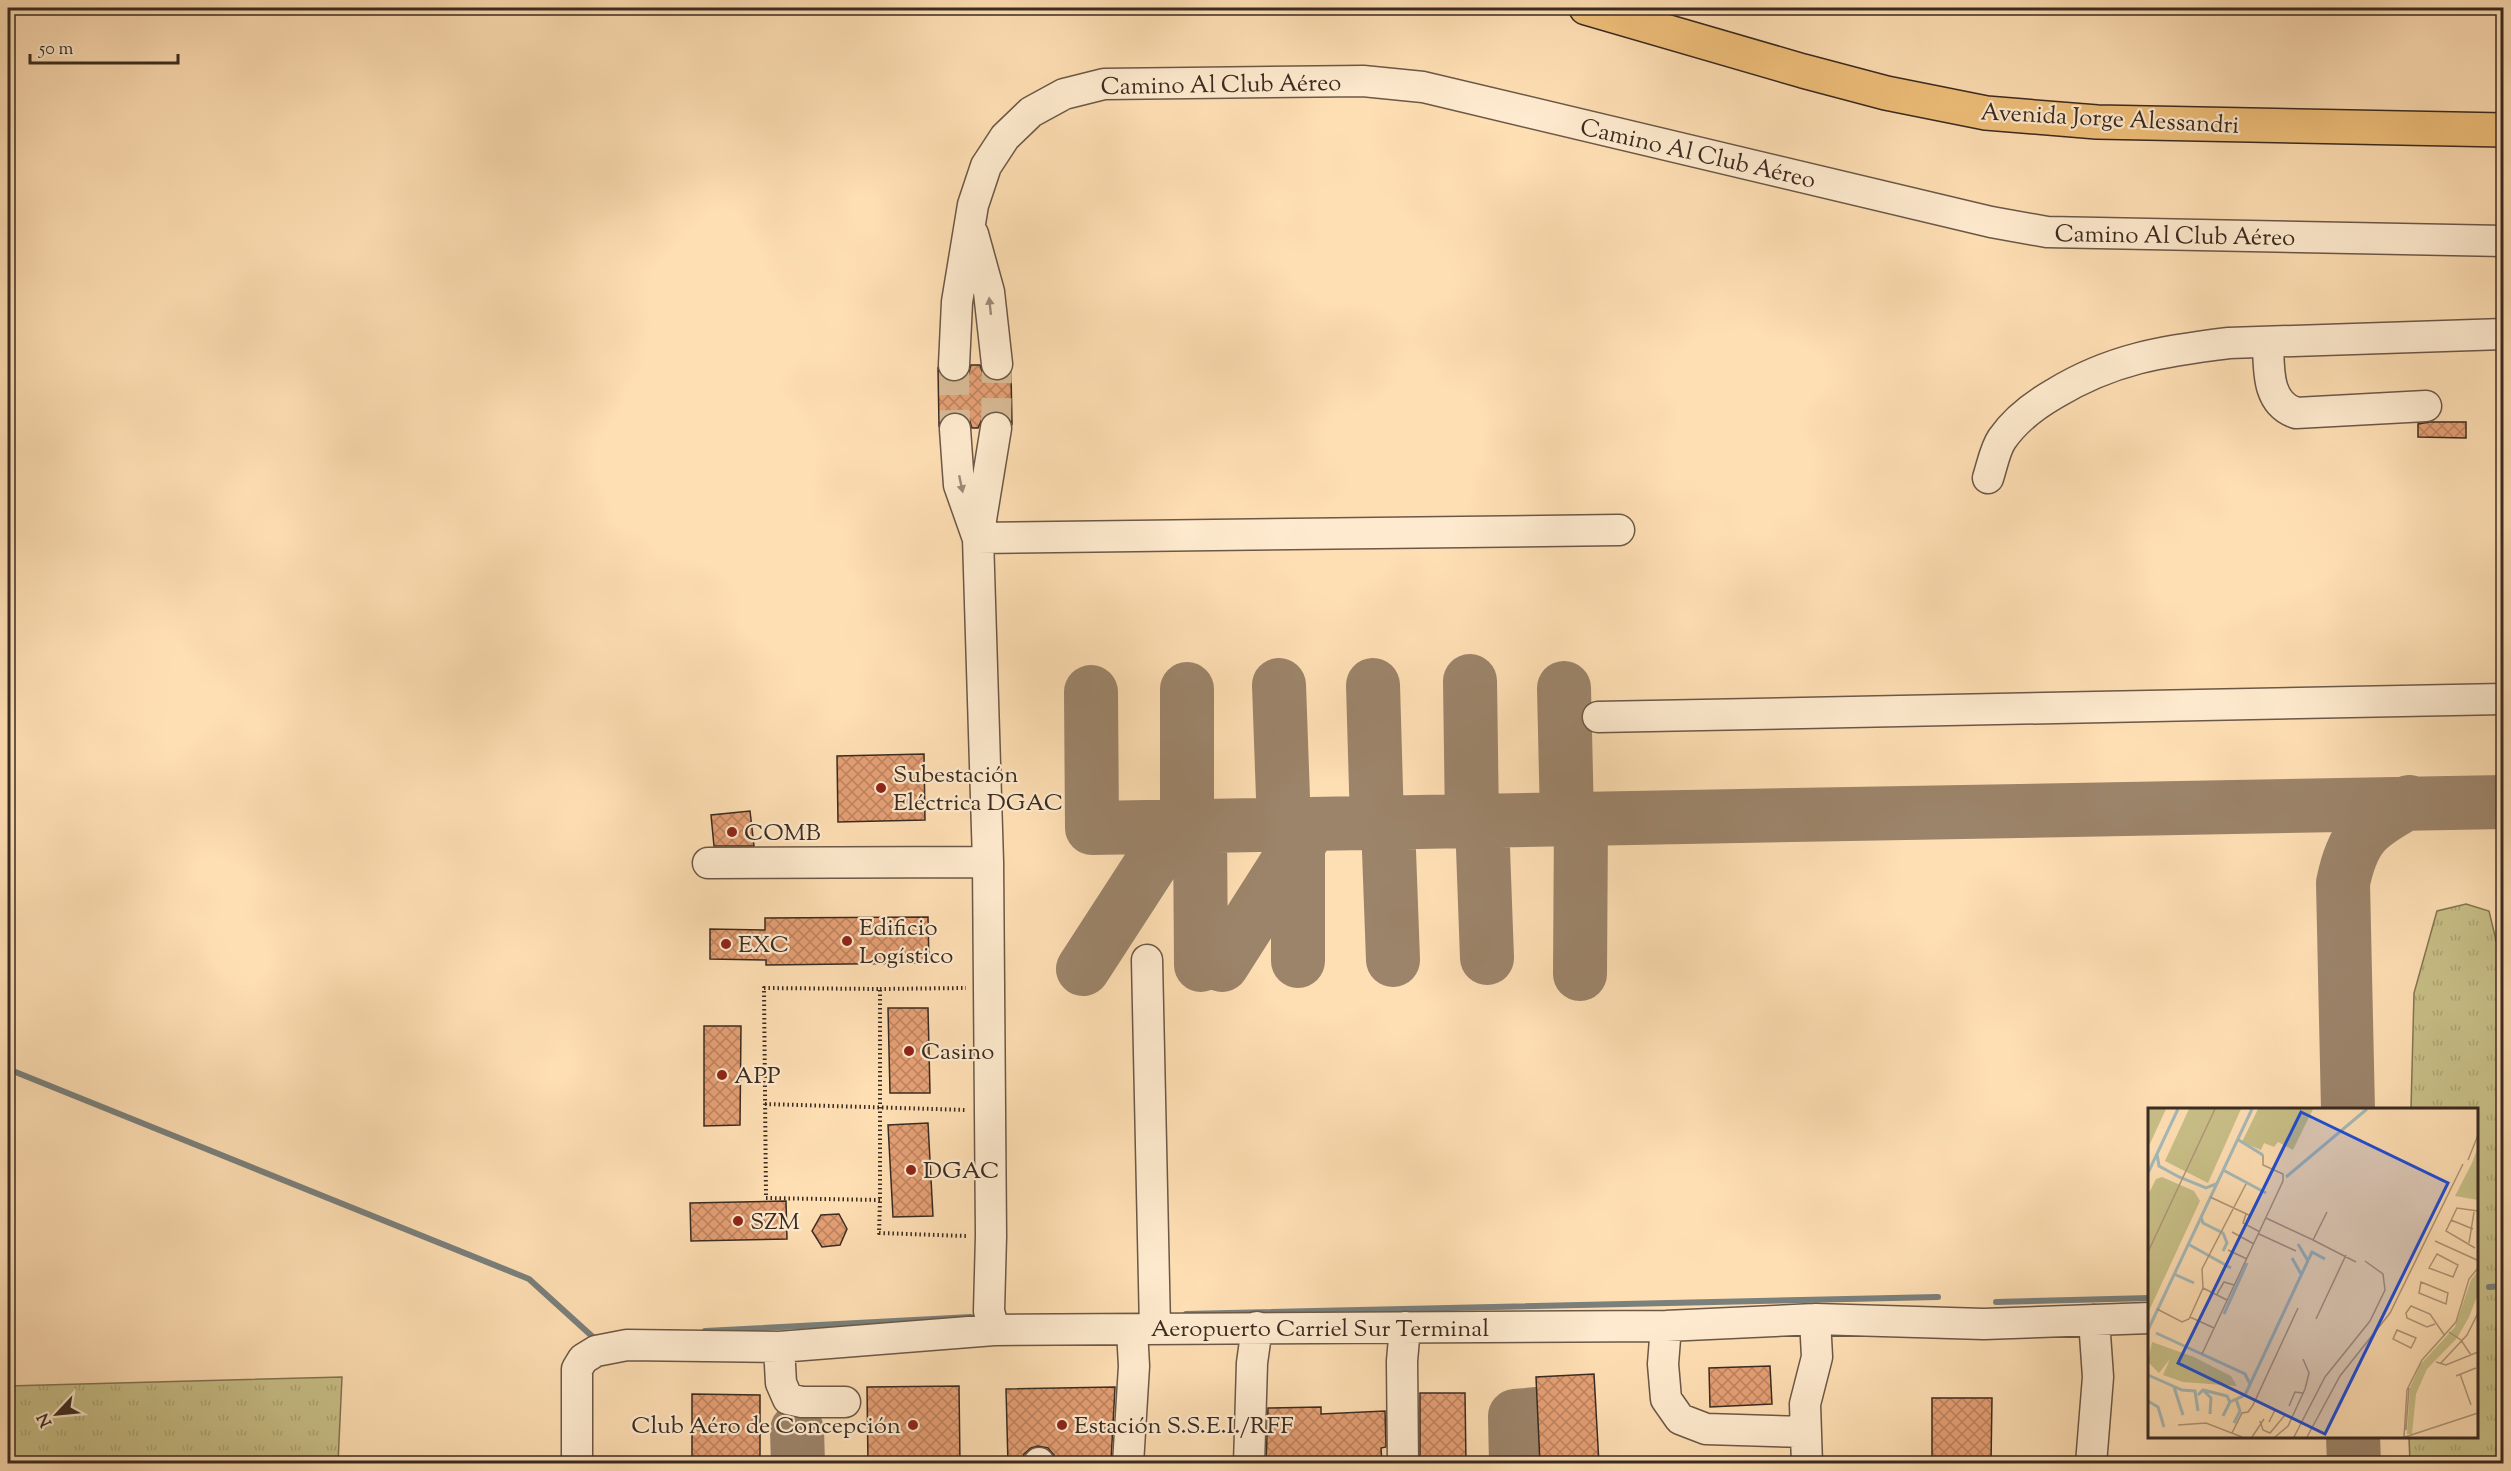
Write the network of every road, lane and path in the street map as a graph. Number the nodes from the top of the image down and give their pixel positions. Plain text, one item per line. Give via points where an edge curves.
1 (1586, 8) edge
2 (2504, 130) edge
3 (970, 226) junction
4 (2504, 241) edge
5 (2504, 334) edge
6 (2268, 342) junction
7 (997, 364) tunnel mouth
8 (954, 365) tunnel mouth
9 (2426, 406) dead end
10 (996, 428) tunnel mouth
11 (956, 429) tunnel mouth
12 (1988, 478) dead end
13 (1619, 530) dead end
14 (978, 538) junction
15 (2504, 699) edge
16 (1598, 717) dead end
17 (988, 862) junction
18 (708, 864) dead end
19 (1147, 960) dead end
20 (988, 988) junction
21 (880, 989) junction
22 (765, 1104) junction
23 (880, 1106) junction
24 (989, 1110) junction
25 (880, 1200) junction
26 (991, 1236) junction
27 (2148, 1318) edge
28 (1815, 1319) junction
29 (2094, 1320) junction
30 (1666, 1326) junction
31 (1257, 1327) junction
32 (1405, 1327) junction
33 (1143, 1329) junction
34 (994, 1330) junction
35 (779, 1347) junction
36 (845, 1402) dead end
37 (1806, 1432) junction
38 (577, 1464) edge
39 (1128, 1464) edge
40 (1250, 1464) edge
41 (1403, 1464) edge
42 (1807, 1464) edge
43 (2091, 1464) edge

1 - 2 highway, Avenida Jorge Alessandri via 1886,93 1986,113 2097,122
3 - 4 street, Camino Al Club Aéreo via 978,185 995,151 1031,112 1064,94 1104,84 1363,81 1423,87 2019,228 2076,234
7 -> 3 street, Camino Al Club Aéreo via 989,292
3 - 8 street, Camino Al Club Aéreo via 957,302
5 - 6 street
6 - 9 street via 2270,381 2275,396 2287,410 2296,413
6 - 12 street via 2187,348 2126,360 2083,376 2033,406 2001,439
10 - 14 street
11 -> 14 street via 959,485
13 - 14 street
14 - 17 street
15 - 16 street
17 - 18 street
17 - 20 street
19 - 33 street
20 - 21 path
20 - 24 street
21 - 22 path via 764,988
21 - 23 path
22 - 23 path
22 - 25 path via 766,1198
23 - 24 path
23 - 25 path
24 - 26 street
25 - 26 path via 879,1233
26 - 34 street via 988,1311
27 - 29 street, Aeropuerto Carriel Sur Terminal
28 - 29 street, Aeropuerto Carriel Sur Terminal via 1965,1323
28 - 30 street, Aeropuerto Carriel Sur Terminal
28 - 37 street via 1817,1357 1805,1404
29 - 43 street via 2098,1377
30 - 32 street, Aeropuerto Carriel Sur Terminal
30 - 37 street via 1666,1399 1680,1419 1706,1429
31 - 32 street, Aeropuerto Carriel Sur Terminal
31 - 33 street, Aeropuerto Carriel Sur Terminal
31 - 40 street via 1252,1363
32 - 41 street
33 - 34 street, Aeropuerto Carriel Sur Terminal
33 - 39 street via 1134,1366
34 - 35 street, Aeropuerto Carriel Sur Terminal
35 - 36 street via 781,1383 788,1399
35 - 38 street, Aeropuerto Carriel Sur Terminal via 627,1345 597,1351 583,1359 576,1368 575,1383
37 - 42 street

